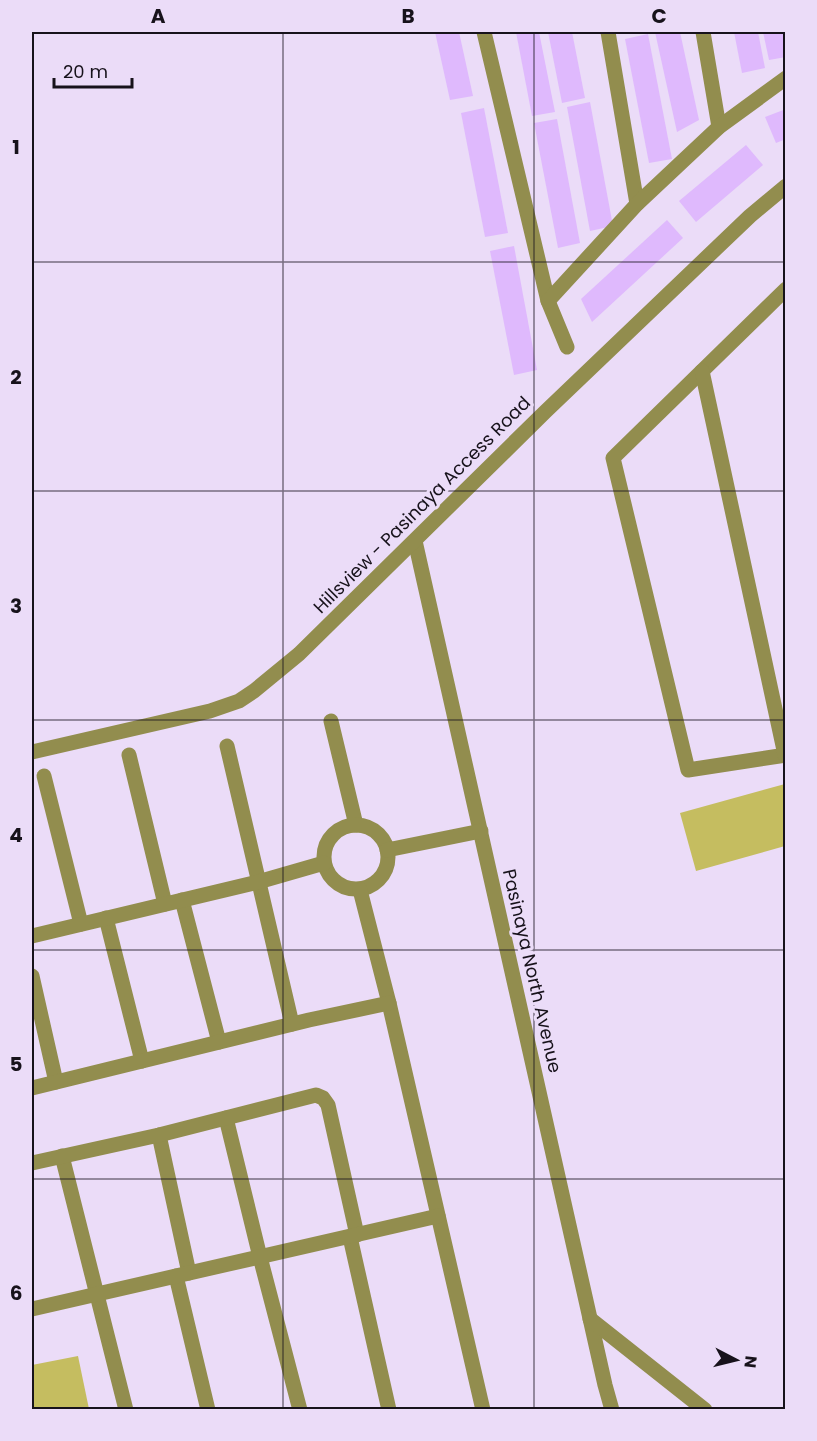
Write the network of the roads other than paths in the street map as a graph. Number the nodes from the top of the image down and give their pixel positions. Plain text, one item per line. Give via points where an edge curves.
1 (484, 32) edge
2 (608, 32) edge
3 (703, 32) edge
4 (786, 78) edge
5 (719, 127) junction
6 (786, 186) edge
7 (638, 204) junction
8 (786, 289) edge
9 (548, 301) junction
10 (567, 347) dead end
11 (702, 371) junction
12 (415, 541) junction
13 (332, 721) dead end
14 (227, 746) dead end
15 (32, 752) edge
16 (129, 755) dead end
17 (785, 755) edge
18 (44, 776) dead end
19 (356, 825) junction
20 (481, 831) junction
21 (387, 850) junction
22 (324, 863) junction
23 (258, 882) junction
24 (360, 890) junction
25 (182, 900) junction
26 (165, 904) junction
27 (106, 918) junction
28 (81, 924) junction
29 (32, 936) edge
30 (32, 976) edge
31 (388, 1003) junction
32 (292, 1024) junction
33 (219, 1042) junction
34 (142, 1061) junction
35 (56, 1082) junction
36 (32, 1088) edge
37 (226, 1118) junction
38 (159, 1135) junction
39 (62, 1156) junction
40 (32, 1163) edge
41 (438, 1216) junction
42 (353, 1236) junction
43 (260, 1257) junction
44 (183, 1274) junction
45 (97, 1294) junction
46 (32, 1309) edge
47 (591, 1319) junction
48 (126, 1410) edge
49 (208, 1410) edge
50 (300, 1410) edge
51 (389, 1410) edge
52 (483, 1410) edge
53 (612, 1410) edge
54 (705, 1410) edge

1 - 9 street
2 - 7 street
3 - 5 street
4 - 5 street
5 - 7 street
6 - 12 street, Hillsview - Pasinaya Access Road via 546,411
7 - 9 street
8 - 11 street
9 - 10 street
11 - 17 street
11 - 17 street via 613,458 688,770
12 - 15 street, Hillsview - Pasinaya Access Road via 299,654 239,701 159,724
12 - 20 street, Pasinaya North Avenue
13 - 19 street
14 - 23 street
16 - 26 street
18 - 28 street
19 - 21 street via 376,832
19 - 22 street via 335,832 324,852
20 - 21 street
20 - 47 street, Pasinaya North Avenue
21 - 24 street via 388,861 379,880
22 - 23 street
22 - 24 street via 333,881
23 - 25 street
23 - 32 street
24 - 31 street
25 - 26 street
25 - 33 street
26 - 27 street
27 - 28 street
27 - 34 street
28 - 29 street
30 - 35 street
31 - 32 street
31 - 41 street
32 - 33 street
33 - 34 street
34 - 35 street
35 - 36 street
37 - 38 street
37 - 42 street via 316,1095 323,1098 328,1105
37 - 43 street
38 - 39 street
38 - 44 street
39 - 40 street
39 - 45 street
41 - 42 street
41 - 52 street
42 - 43 street
42 - 51 street
43 - 44 street
43 - 50 street
44 - 45 street
44 - 49 street
45 - 46 street
45 - 48 street
47 - 53 street, Pasinaya North Avenue
47 - 54 street

